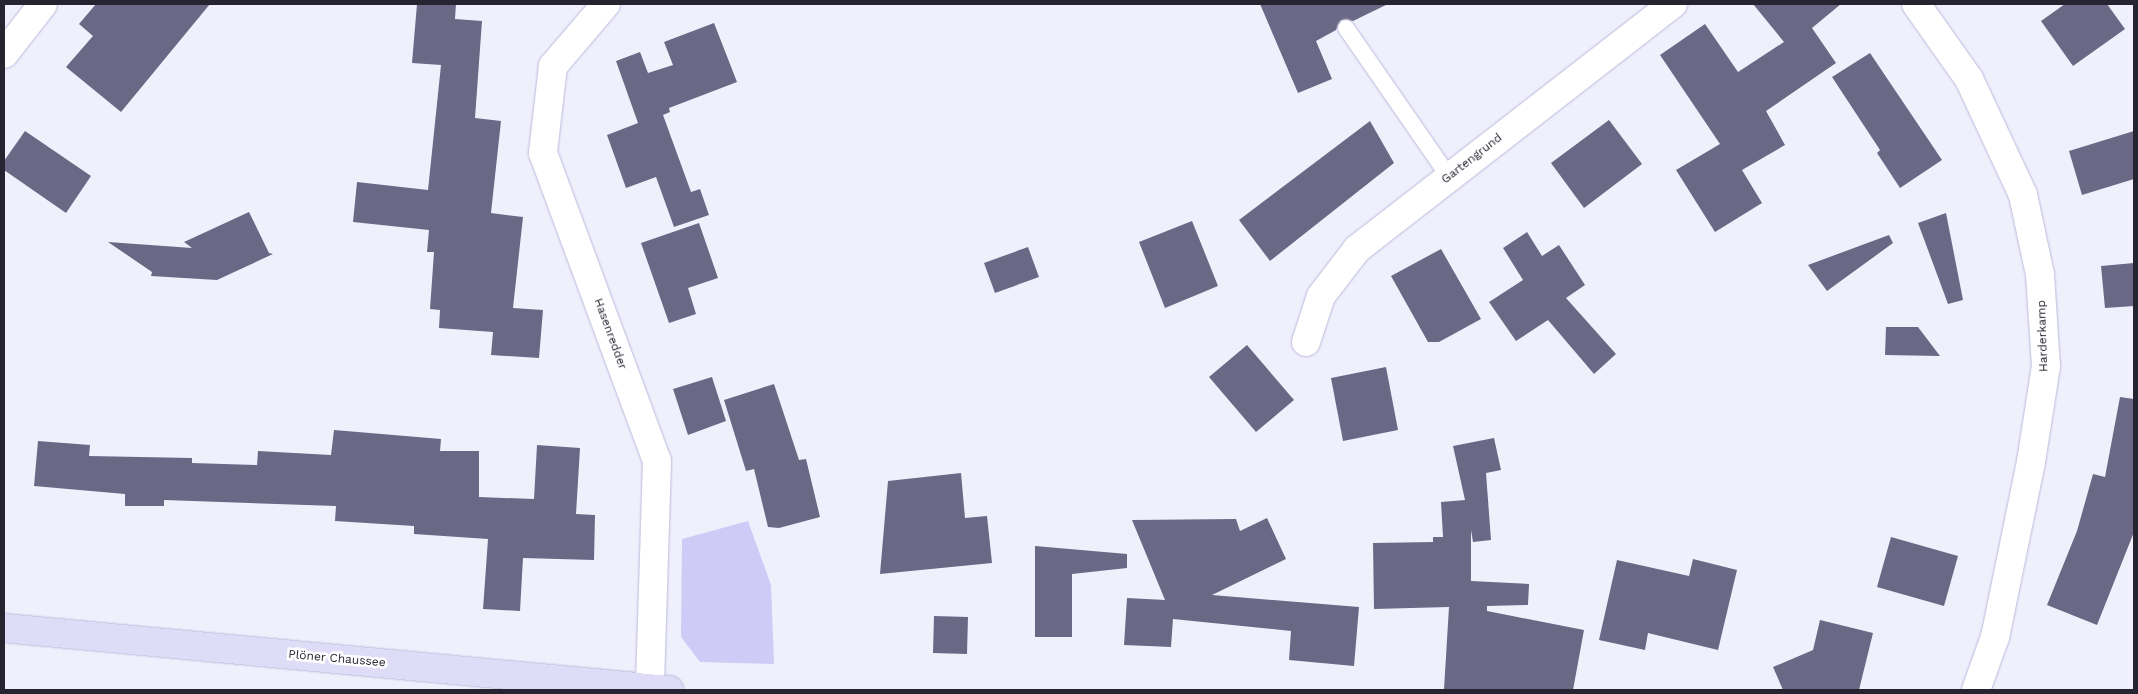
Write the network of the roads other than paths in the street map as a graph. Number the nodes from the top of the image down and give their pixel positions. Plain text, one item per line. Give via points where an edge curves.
1 (43, 4) edge
2 (606, 4) edge
3 (1673, 4) edge
4 (1916, 4) edge
5 (1346, 28) dead end
6 (4, 54) edge
7 (1449, 177) junction
8 (1306, 342) dead end
9 (4, 628) edge
10 (660, 689) edge
11 (1976, 690) edge

1 - 6 street
2 - 10 street, Hasenredder via 553,66 543,153 657,461
3 - 7 street, Gartengrund
4 - 11 street, Harderkamp via 1970,79 2023,195 2040,274 2046,366 2031,462 1995,637
5 - 7 lane
7 - 8 street, Gartengrund via 1357,249 1321,296
9 - 10 main road, Plöner Chaussee

